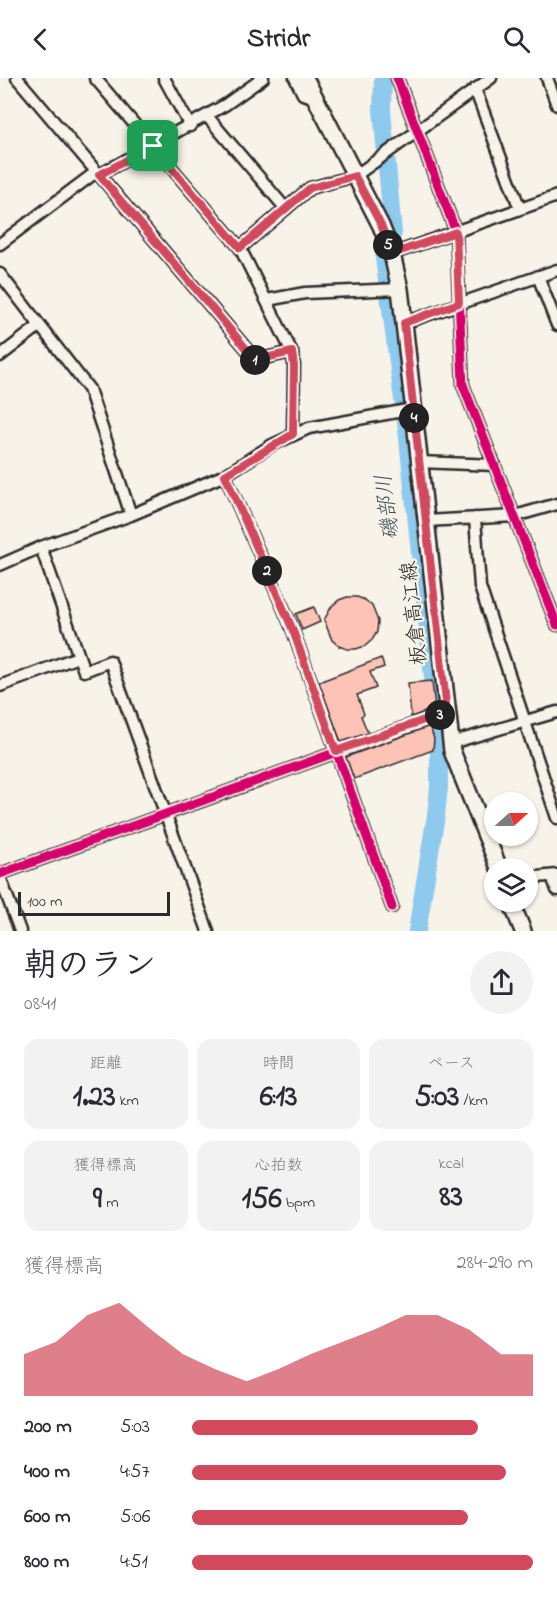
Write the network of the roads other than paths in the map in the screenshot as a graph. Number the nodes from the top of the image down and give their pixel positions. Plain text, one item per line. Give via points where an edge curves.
1 (16, 78) edge
2 (95, 78) edge
3 (164, 78) edge
4 (263, 78) edge
5 (295, 78) edge
6 (305, 78) edge
7 (313, 78) edge
8 (397, 78) edge
9 (491, 78) edge
10 (547, 78) edge
11 (475, 89) junction
12 (316, 99) junction
13 (557, 105) edge
14 (207, 116) junction
15 (190, 126) junction
16 (419, 131) junction
17 (153, 146) junction
18 (98, 174) junction
19 (355, 176) junction
20 (557, 196) edge
21 (286, 209) junction
22 (520, 209) junction
23 (456, 232) junction
24 (0, 244) edge
25 (240, 248) junction
26 (392, 254) junction
27 (557, 270) edge
28 (0, 273) edge
29 (538, 276) junction
30 (400, 290) junction
31 (267, 300) junction
32 (459, 303) junction
33 (404, 323) junction
34 (39, 326) junction
35 (557, 326) edge
36 (292, 352) junction
37 (0, 356) edge
38 (413, 409) junction
39 (293, 434) junction
40 (419, 462) junction
41 (495, 465) junction
42 (225, 475) junction
43 (557, 504) edge
44 (131, 515) junction
45 (515, 516) junction
46 (475, 518) junction
47 (426, 521) junction
48 (41, 547) junction
49 (0, 565) edge
50 (557, 625) edge
51 (78, 657) junction
52 (0, 686) edge
53 (447, 712) junction
54 (557, 712) edge
55 (525, 722) junction
56 (451, 743) junction
57 (336, 751) junction
58 (166, 814) junction
59 (557, 818) edge
60 (495, 858) edge
61 (0, 875) edge
62 (554, 876) edge
63 (538, 877) edge
64 (557, 890) edge
65 (392, 907) dead end
66 (516, 912) edge
67 (20, 931) edge
68 (208, 931) edge
69 (523, 931) edge

1 - 18 street
2 - 17 street
3 - 15 street
4 - 14 street
5 - 12 street via 303,94
6 - 12 main road, 板倉高江線
7 - 12 street via 319,90
8 - 16 street
9 - 11 street
10 - 13 street
11 - 16 street
11 - 22 street
12 - 19 main road, 板倉高江線
14 - 15 street
14 - 21 street
15 - 17 street
16 - 19 street
16 - 23 street
17 - 18 street
17 - 25 street
18 - 24 street
18 - 36 street via 256,360
19 - 21 street via 310,188
19 - 26 main road, 板倉高江線
20 - 22 street
21 - 25 street
22 - 23 street
23 - 26 street
23 - 32 street
25 - 31 street
26 - 30 main road, 板倉高江線
27 - 29 street
28 - 34 street
29 - 32 street
29 - 35 street
30 - 31 street via 305,293
30 - 33 main road, 板倉高江線
31 - 36 street
32 - 33 street
32 - 41 street via 463,385
33 - 38 main road, 板倉高江線
34 - 37 street
34 - 44 street via 89,389
36 - 39 street
38 - 39 street
38 - 40 main road, 板倉高江線
39 - 42 street
40 - 41 street
40 - 47 main road, 板倉高江線
41 - 45 street
42 - 44 street
42 - 57 street via 292,628
43 - 45 street
44 - 48 street
45 - 46 street
45 - 50 street
46 - 47 street
46 - 55 street via 480,587
47 - 53 main road, 板倉高江線
48 - 49 street
48 - 51 street
51 - 52 street
51 - 58 street via 84,671 110,661
53 - 56 main road, 板倉高江線
53 - 57 street
54 - 55 street
55 - 56 street
55 - 59 street
56 - 60 main road, 板倉高江線
57 - 58 street
57 - 65 street
58 - 61 street
58 - 68 street
61 - 67 street
62 - 63 street
62 - 64 street
66 - 69 main road

